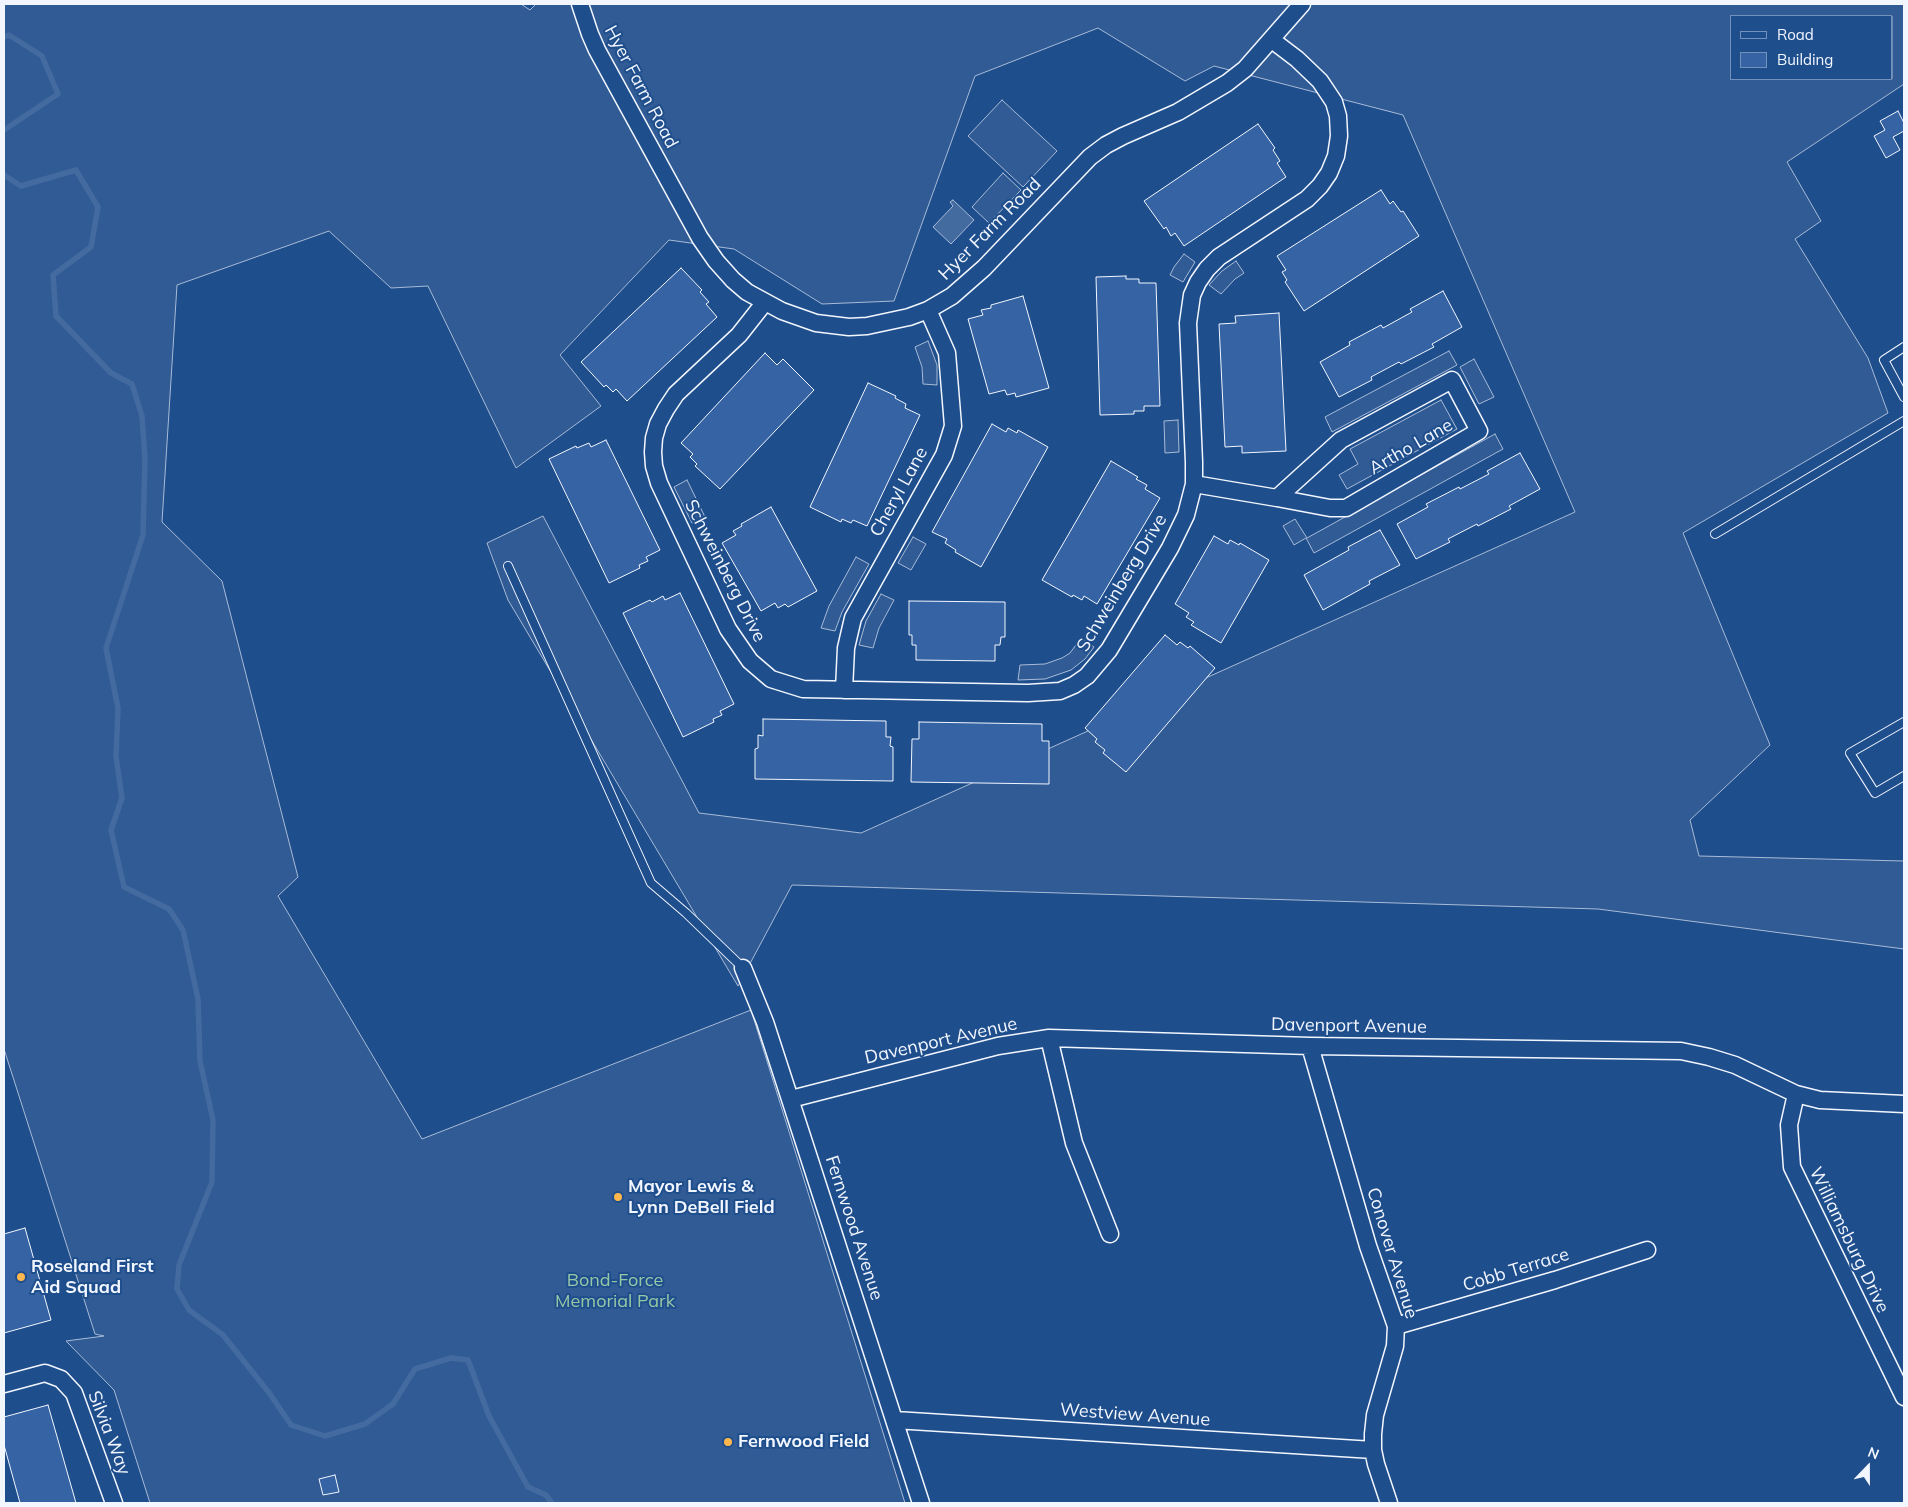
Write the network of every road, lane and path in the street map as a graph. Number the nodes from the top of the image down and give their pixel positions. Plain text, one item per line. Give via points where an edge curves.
1 (580, 4) edge
2 (1302, 4) edge
3 (1272, 40) junction
4 (765, 302) junction
5 (928, 310) junction
6 (1904, 347) edge
7 (1904, 397) edge
8 (1904, 421) edge
9 (1194, 484) junction
10 (1277, 498) junction
11 (1715, 534) dead end
12 (508, 566) dead end
13 (844, 690) junction
14 (1904, 722) edge
15 (1904, 776) edge
16 (743, 968) joint
17 (1049, 1038) junction
18 (1310, 1046) junction
19 (1796, 1094) junction
20 (791, 1099) junction
21 (1904, 1104) edge
22 (1110, 1234) dead end
23 (1647, 1250) dead end
24 (1396, 1326) junction
25 (4, 1384) edge
26 (1904, 1398) edge
27 (895, 1420) junction
28 (1373, 1450) junction
29 (114, 1503) edge
30 (921, 1503) edge
31 (1389, 1503) edge

1 - 4 street, Hyer Farm Road via 598,50 700,238 733,280
2 - 3 street, Hyer Farm Road
3 - 5 street, Hyer Farm Road via 1227,83 1178,112 1106,145 1090,157 970,281
3 - 9 street, Schweinberg Drive via 1320,81 1334,102 1339,136 1336,156 1324,180 1307,199 1219,258 1202,276 1192,295 1188,323
4 - 5 street, Hyer Farm Road via 801,319 849,327 887,323
4 - 13 street, Schweinberg Drive via 739,335 676,394 658,424 654,438 654,466 728,629 750,661 771,679 784,684 803,689
5 - 13 street, Cheryl Lane via 947,353 953,410 950,440 853,618 846,648
6 - 7 lane via 1884,360
8 - 11 lane
9 - 10 street, Artho Lane
9 - 13 street, Schweinberg Drive via 1186,515 1170,548 1109,650 1087,676 1074,685 1060,691 1028,694
10 - 10 street, Artho Lane via 1342,440 1452,380 1478,431 1346,508
12 - 16 lane via 651,883
14 - 15 lane via 1850,753 1875,793
16 - 20 street, Fernwood Avenue via 766,1022
17 - 18 street, Davenport Avenue
17 - 20 street, Davenport Avenue via 998,1046
17 - 22 street via 1074,1143
18 - 19 street, Davenport Avenue via 1681,1051 1735,1065
18 - 24 street, Conover Avenue via 1368,1246
19 - 21 street, Davenport Avenue via 1820,1100
19 - 26 street, Williamsburg Drive via 1789,1125 1792,1167
20 - 27 street, Fernwood Avenue
23 - 24 street, Cobb Terrace
24 - 28 street, Conover Avenue via 1396,1346 1375,1415
25 - 29 street, Silvia Way via 45,1373 61,1379 74,1393
27 - 28 street, Westview Avenue
27 - 30 street, Fernwood Avenue
28 - 31 street, Conover Avenue

